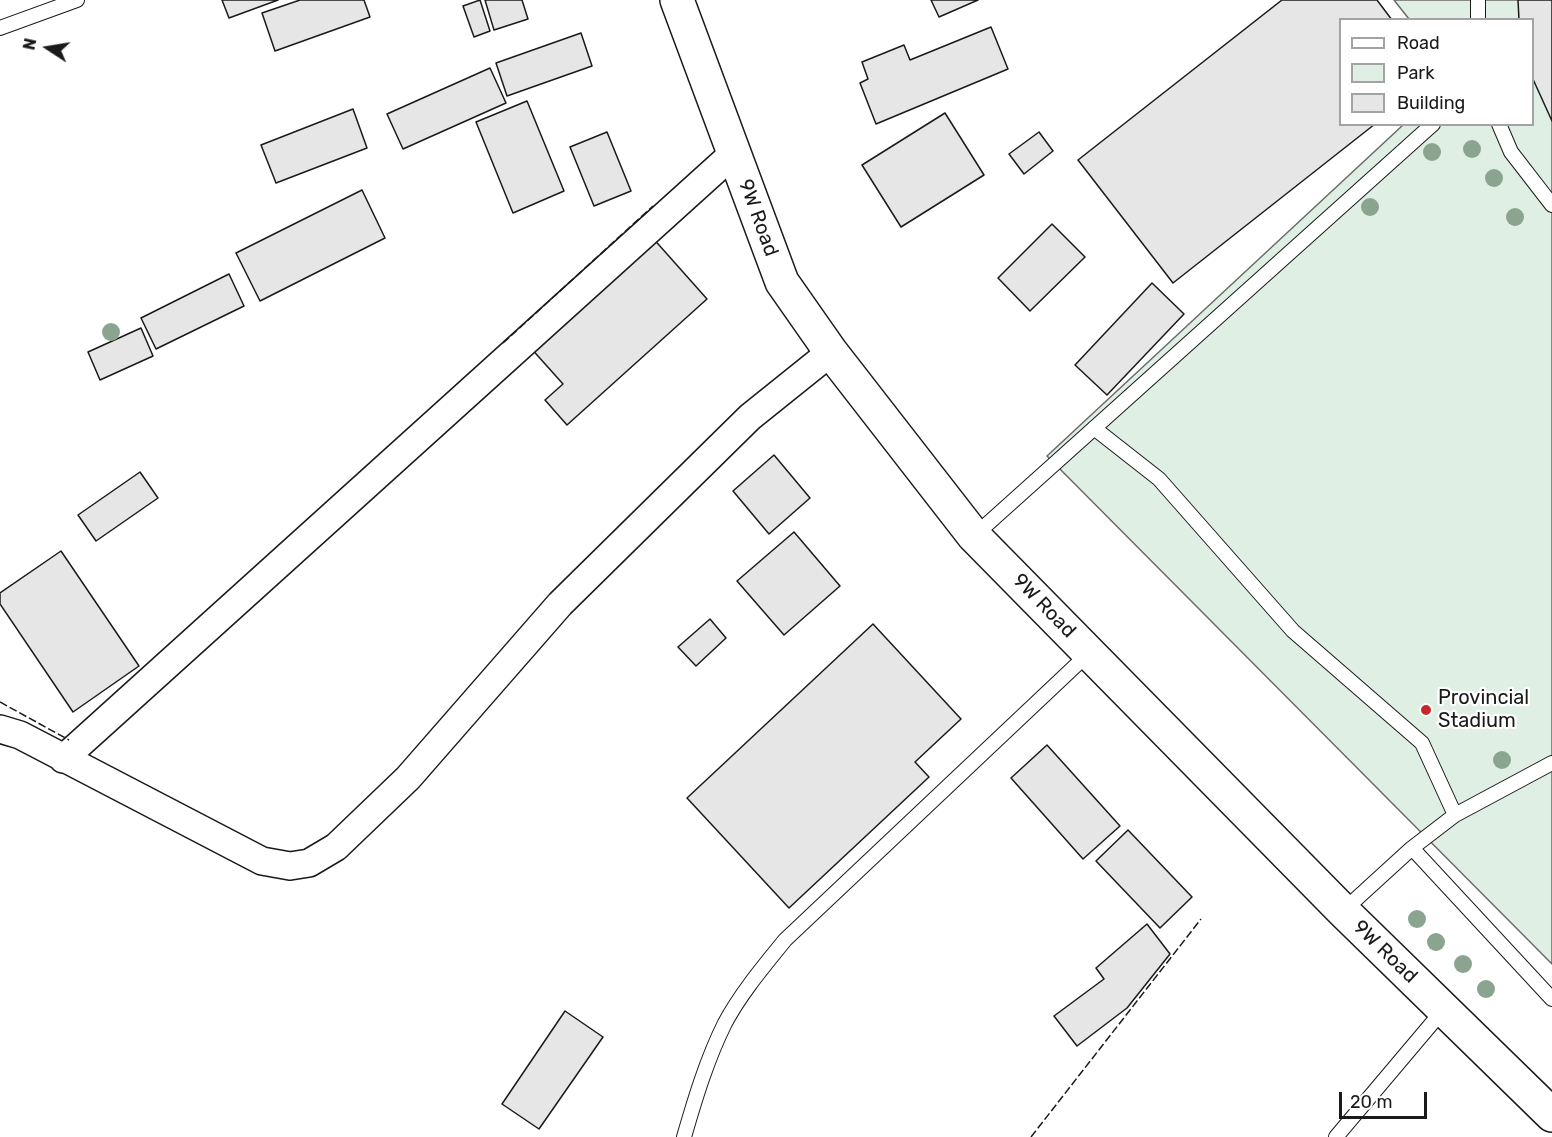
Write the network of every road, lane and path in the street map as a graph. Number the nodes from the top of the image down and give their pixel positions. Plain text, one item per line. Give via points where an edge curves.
1 (77, 0) edge
2 (677, 0) edge
3 (1478, 0) edge
4 (1478, 18) edge
5 (0, 28) edge
6 (1431, 126) edge
7 (1500, 126) edge
8 (734, 153) junction
9 (1552, 205) edge
10 (831, 352) junction
11 (1094, 429) junction
12 (974, 536) junction
13 (1089, 653) junction
14 (0, 729) edge
15 (63, 759) junction
16 (1552, 763) edge
17 (1455, 815) junction
18 (1412, 848) junction
19 (1343, 911) junction
20 (1552, 999) edge
21 (1444, 1009) junction
22 (1552, 1114) edge
23 (684, 1137) edge
24 (1336, 1137) edge

1 - 5 lane
2 - 8 main road, 9W Road
3 - 4 lane
6 - 11 lane
7 - 9 lane via 1512,152
8 - 10 main road, 9W Road via 782,282
8 - 15 street
10 - 12 main road, 9W Road
10 - 15 street via 750,417 560,604 408,778 336,848 309,863 290,866 262,861
11 - 12 lane
11 - 17 lane via 1159,479 1293,631 1422,743
12 - 13 main road, 9W Road
13 - 19 main road, 9W Road
13 - 23 lane via 785,940 725,1023 699,1086
14 - 15 street via 20,735
16 - 17 lane
17 - 18 lane
18 - 19 lane
18 - 20 lane
19 - 21 main road, 9W Road
21 - 22 main road, 9W Road
21 - 24 lane

